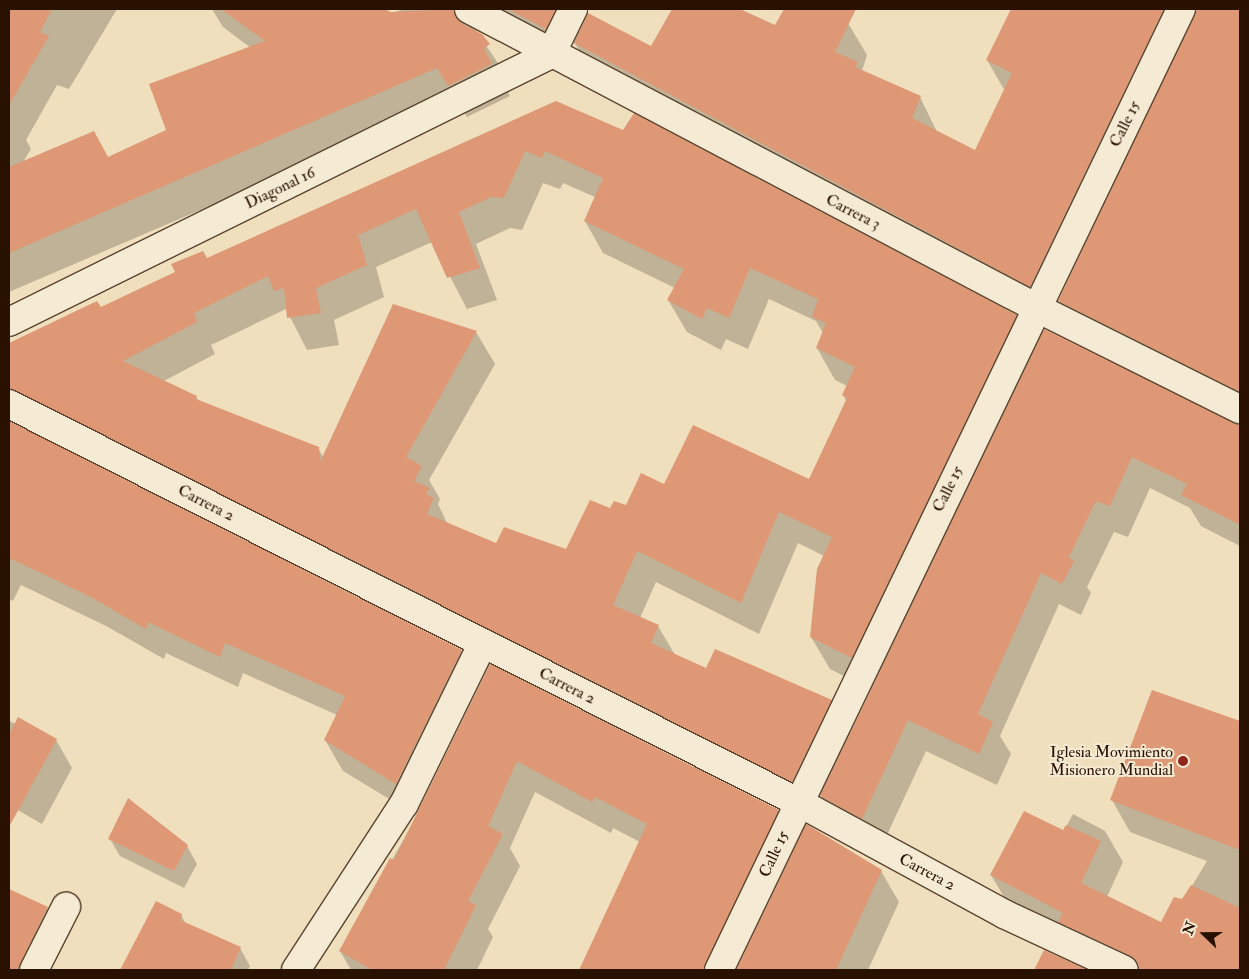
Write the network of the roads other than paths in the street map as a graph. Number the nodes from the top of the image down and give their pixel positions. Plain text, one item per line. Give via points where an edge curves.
1 (469, 9) edge
2 (573, 9) edge
3 (1181, 9) edge
4 (551, 54) junction
5 (1036, 306) junction
6 (9, 322) edge
7 (9, 404) edge
8 (1240, 409) edge
9 (483, 643) junction
10 (798, 802) junction
11 (66, 907) dead end
12 (43, 968) edge
13 (296, 970) edge
14 (720, 970) edge
15 (1124, 970) edge

1 - 4 street, Carrera 3
2 - 4 street
3 - 5 street, Calle 15
4 - 5 street, Carrera 3
4 - 6 street, Diagonal 16
5 - 8 street, Carrera 3
5 - 10 street, Calle 15
7 - 9 street, Carrera 2
9 - 10 street, Carrera 2
9 - 13 street via 404,804
10 - 14 street, Calle 15
10 - 15 street, Carrera 2 via 1004,914
11 - 12 street

